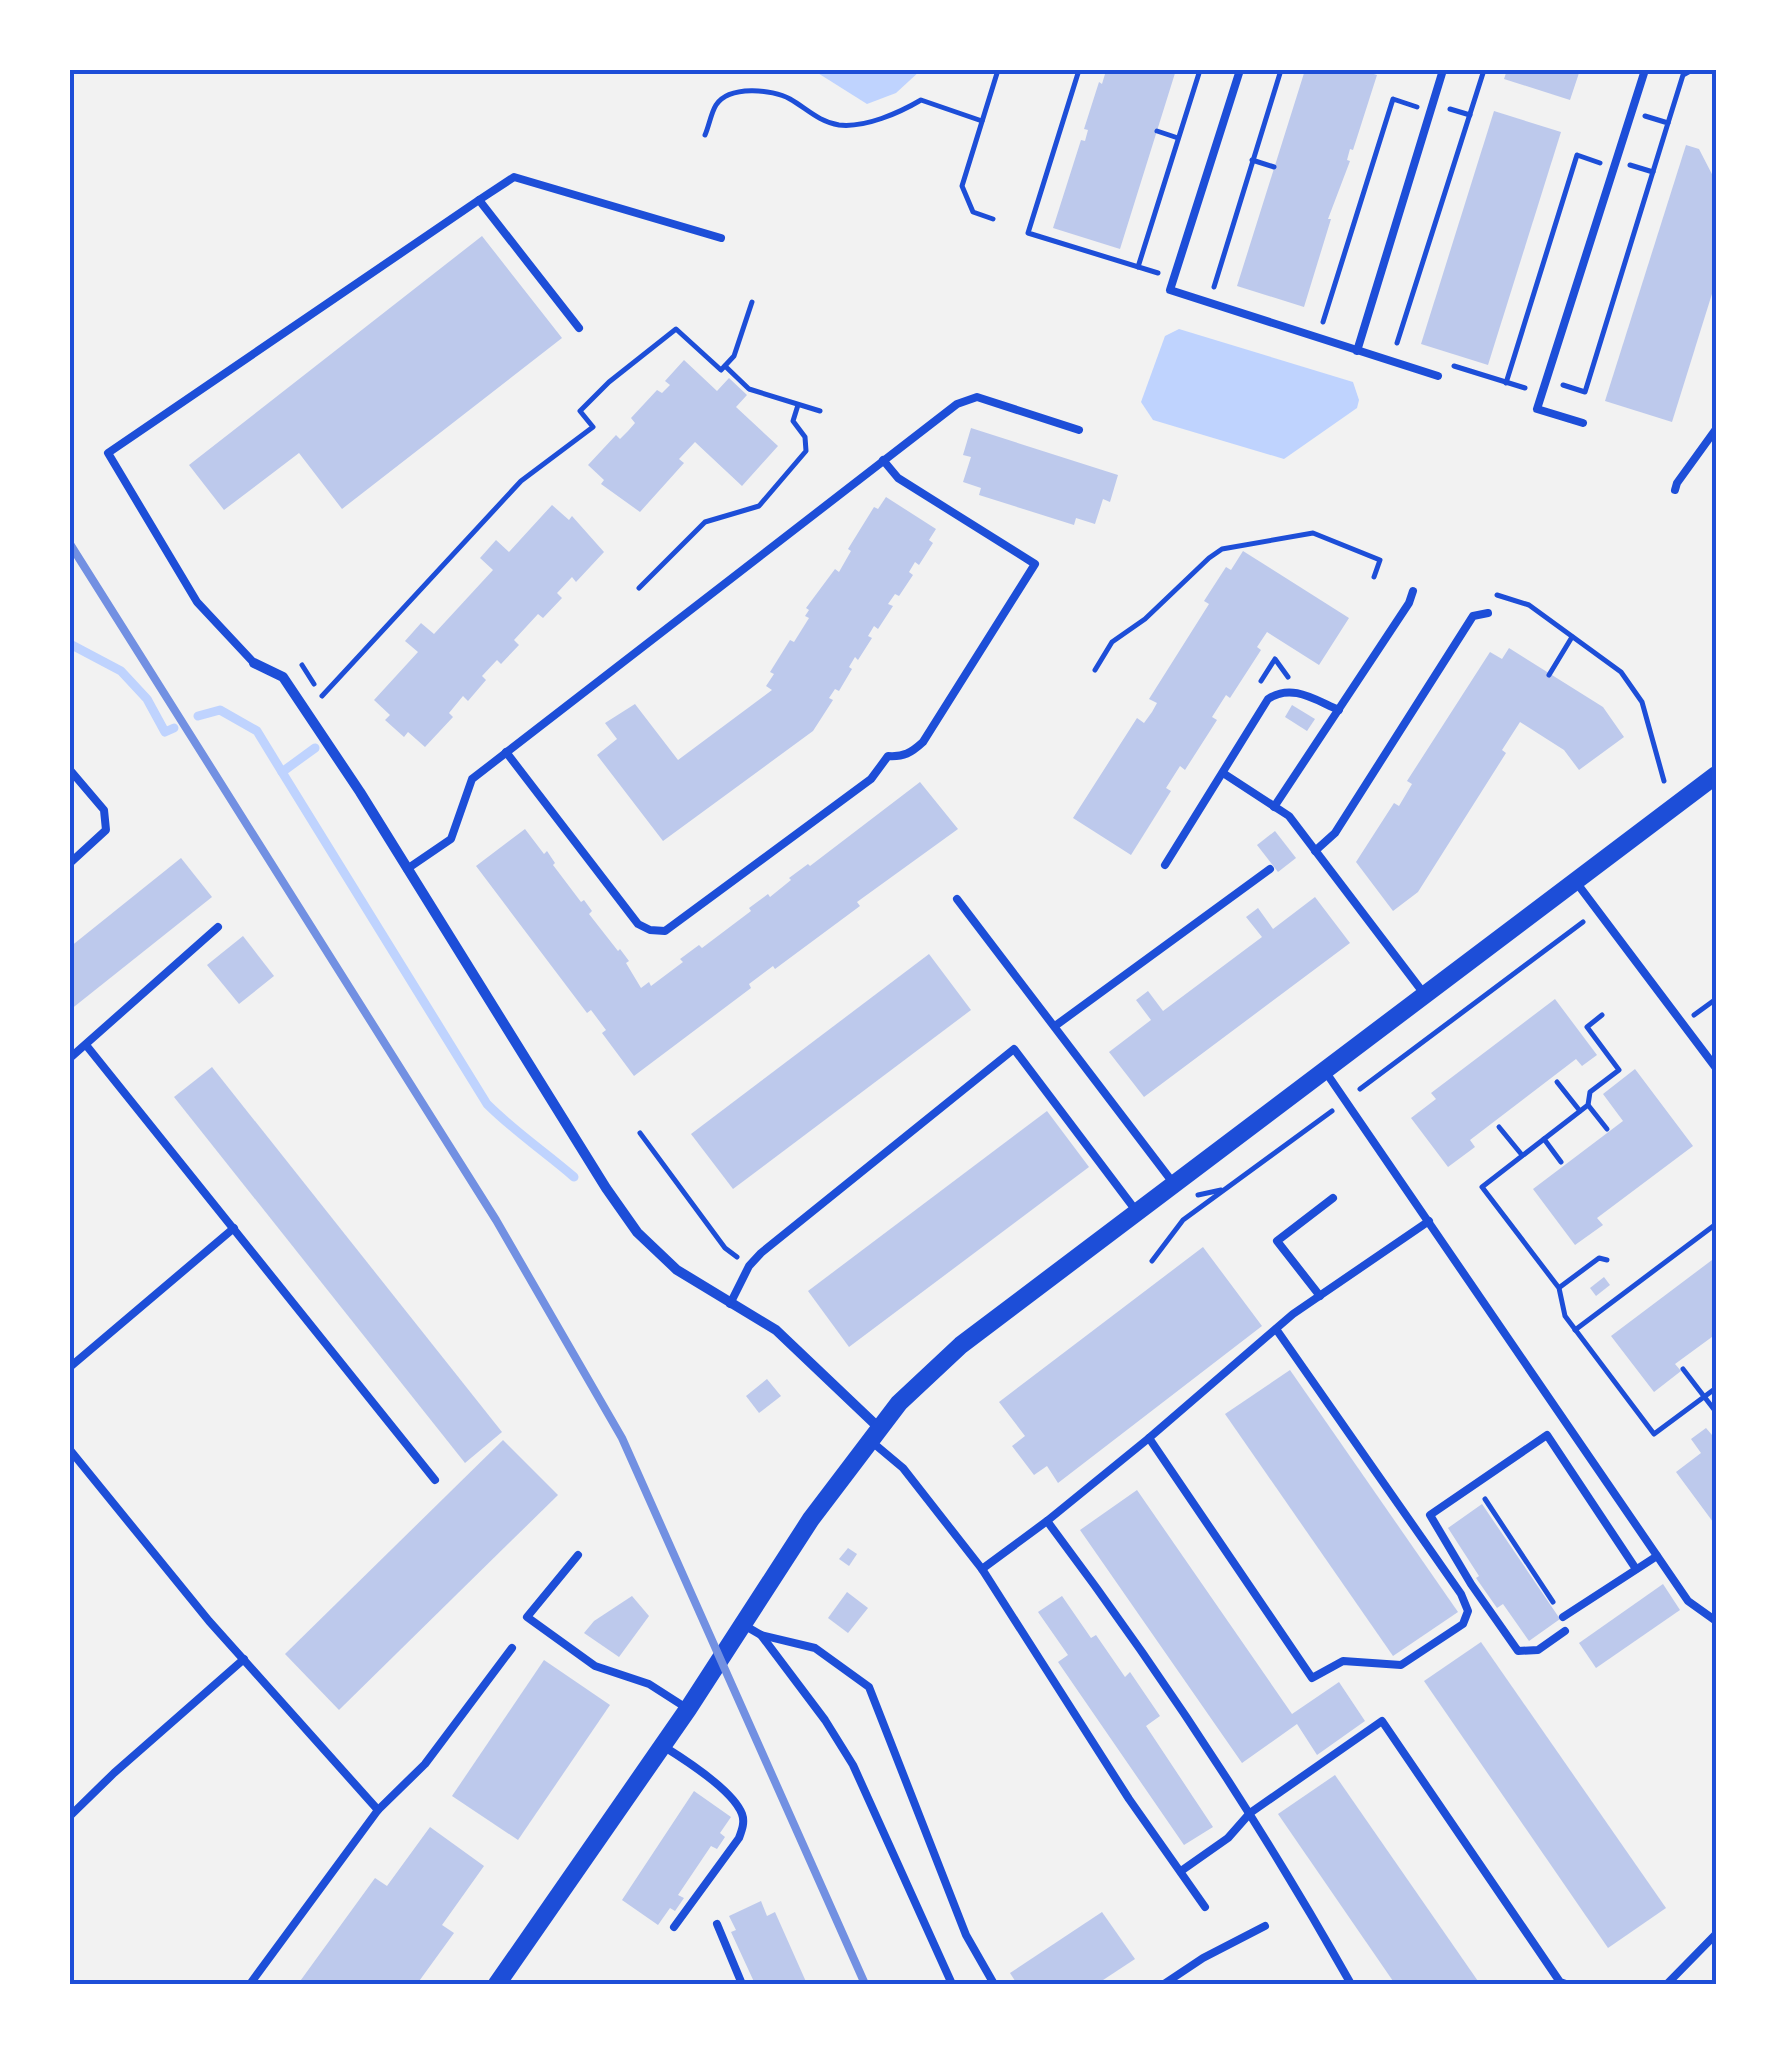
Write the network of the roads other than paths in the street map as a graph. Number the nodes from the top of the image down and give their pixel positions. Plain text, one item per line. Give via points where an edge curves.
1 (1240, 70) edge
2 (1442, 70) edge
3 (1646, 70) edge
4 (479, 200) junction
5 (721, 238) dead end
6 (579, 328) dead end
7 (1356, 351) junction
8 (1438, 376) dead end
9 (1583, 424) dead end
10 (1716, 429) edge
11 (1080, 430) dead end
12 (883, 460) junction
13 (1676, 490) dead end
14 (1413, 592) dead end
15 (1488, 613) dead end
16 (254, 663) joint
17 (1338, 710) junction
18 (506, 752) junction
19 (70, 770) edge
20 (1224, 773) junction
21 (1716, 775) edge
22 (1274, 807) junction
23 (1315, 851) junction
24 (70, 863) edge
25 (1165, 865) dead end
26 (408, 869) junction
27 (1270, 869) dead end
28 (1576, 882) junction
29 (957, 899) dead end
30 (218, 926) dead end
31 (1425, 995) junction
32 (1055, 1026) junction
33 (86, 1045) junction
34 (70, 1058) edge
35 (1716, 1068) edge
36 (1325, 1071) junction
37 (1174, 1184) junction
38 (1332, 1198) dead end
39 (1137, 1212) junction
40 (1429, 1221) junction
41 (234, 1228) junction
42 (1320, 1296) junction
43 (730, 1304) junction
44 (1276, 1329) junction
45 (70, 1367) edge
46 (874, 1433) junction
47 (1149, 1438) junction
48 (70, 1450) edge
49 (435, 1480) dead end
50 (1048, 1520) junction
51 (578, 1554) dead end
52 (1657, 1556) junction
53 (982, 1569) junction
54 (1636, 1569) junction
55 (1563, 1617) road end
56 (1715, 1622) edge
57 (742, 1624) junction
58 (1564, 1631) dead end
59 (761, 1635) junction
60 (512, 1648) dead end
61 (244, 1659) junction
62 (688, 1709) junction
63 (662, 1746) junction
64 (378, 1810) junction
65 (1250, 1813) junction
66 (70, 1816) edge
67 (1181, 1872) junction
68 (1206, 1907) dead end
69 (717, 1924) dead end
70 (1265, 1926) dead end
71 (674, 1928) dead end
72 (1716, 1934) edge
73 (250, 1984) edge
74 (497, 1984) edge
75 (742, 1984) edge
76 (952, 1984) edge
77 (994, 1984) edge
78 (1164, 1984) edge
79 (1351, 1984) edge
80 (1566, 1984) edge
81 (1667, 1984) edge

1 - 7 lane via 1170,290
2 - 7 lane
3 - 9 lane via 1536,408
4 - 5 lane via 514,177
4 - 6 lane
4 - 16 lane via 108,453 197,602
7 - 8 lane
10 - 13 lane
11 - 12 lane via 968,398
12 - 18 lane
12 - 18 lane via 898,478 1035,564 911,753 888,756 871,779 665,932 638,924
14 - 17 lane
15 - 23 lane via 1473,616 1335,833
16 - 26 street via 283,677
17 - 20 lane via 1280,691 1268,698
17 - 22 lane
18 - 26 lane via 472,778 451,839
19 - 24 lane via 104,810 106,830
20 - 22 lane
20 - 25 lane
21 - 28 street
22 - 23 lane
23 - 31 lane
26 - 43 street via 637,1232 676,1270
27 - 32 lane
28 - 31 street
28 - 35 lane
29 - 32 lane
30 - 33 lane
31 - 36 street
32 - 37 lane
33 - 34 lane
33 - 41 lane
36 - 37 street
36 - 40 lane
37 - 39 street
38 - 42 lane via 1277,1241
39 - 43 lane via 1014,1049 761,1253
39 - 46 street via 961,1345
40 - 42 lane
40 - 52 lane
41 - 45 lane
41 - 49 lane
42 - 44 lane
43 - 46 street via 802,1352
44 - 47 lane
44 - 47 lane via 1461,1594 1468,1611 1463,1624 1401,1665 1343,1661 1312,1678
46 - 53 lane
46 - 57 street
47 - 50 lane
48 - 61 lane
50 - 53 lane
50 - 65 lane via 1140,1644
51 - 62 lane via 526,1617 595,1666 649,1684
52 - 54 lane
52 - 56 lane via 1688,1601
53 - 67 lane
54 - 55 lane
54 - 58 lane via 1547,1435 1430,1515 1518,1650 1538,1650
57 - 59 lane
57 - 62 street
59 - 76 lane via 853,1765
59 - 77 lane via 816,1648 869,1686 966,1936
60 - 64 lane via 425,1764
61 - 64 lane
61 - 66 lane
62 - 63 street
63 - 71 lane via 734,1802 744,1826
63 - 74 street
64 - 73 lane
65 - 67 lane
65 - 79 lane
65 - 80 lane via 1382,1720
67 - 68 lane
69 - 75 lane
70 - 78 lane
72 - 81 lane

